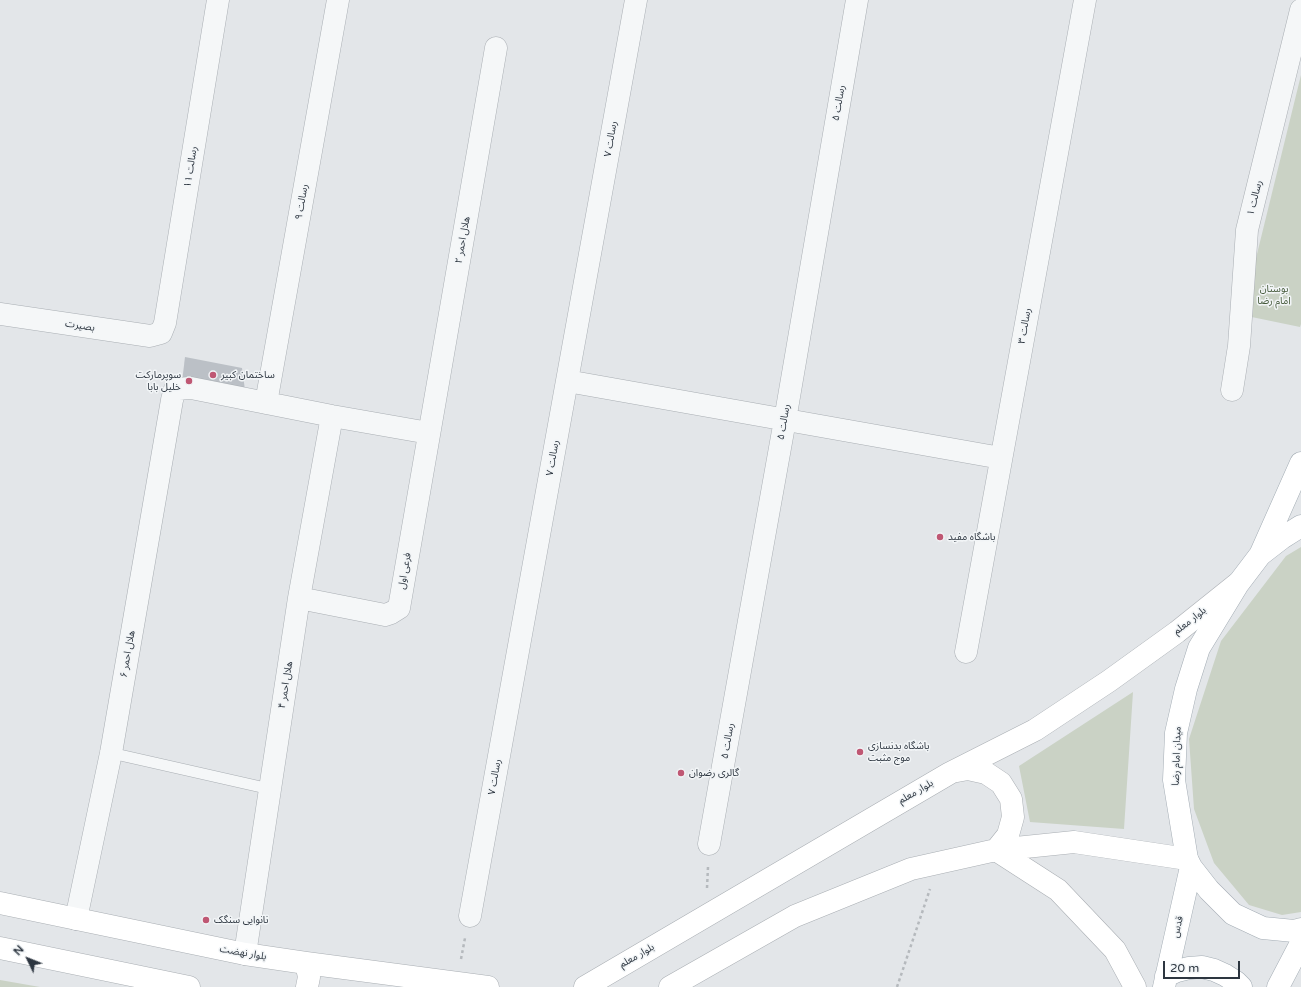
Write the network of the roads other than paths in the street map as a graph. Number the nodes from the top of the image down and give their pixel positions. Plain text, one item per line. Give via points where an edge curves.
1 (218, 0) edge
2 (338, 0) edge
3 (636, 0) edge
4 (856, 0) edge
5 (1085, 0) edge
6 (1301, 10) edge
7 (496, 48) dead end
8 (0, 314) edge
9 (161, 333) joint
10 (567, 381) junction
11 (1232, 390) dead end
12 (266, 403) junction
13 (332, 416) junction
14 (785, 420) junction
15 (429, 433) junction
16 (1001, 458) junction
17 (1301, 463) edge
18 (1301, 526) edge
19 (1260, 555) junction
20 (1238, 584) junction
21 (299, 598) junction
22 (966, 652) dead end
23 (110, 753) junction
24 (950, 773) junction
25 (270, 789) junction
26 (709, 844) road end
27 (996, 850) junction
28 (1189, 863) junction
29 (0, 904) edge
30 (470, 916) road end
31 (76, 919) junction
32 (1301, 929) edge
33 (1301, 943) edge
34 (0, 948) edge
35 (245, 954) junction
36 (306, 963) junction
37 (1165, 982) edge
38 (189, 987) edge
39 (307, 987) edge
40 (488, 987) edge
41 (585, 987) edge
42 (670, 987) edge
43 (1135, 987) edge
44 (1241, 987) edge
45 (1278, 987) edge

1 - 9 street, رسالت ۱۱ via 165,323
2 - 12 street, رسالت ۹
3 - 10 street, رسالت ۷
4 - 14 street, رسالت ۵
5 - 16 street, رسالت ۳
6 - 11 street, رسالت ۱ via 1247,230 1239,346
7 - 15 street, هلال احمر ۲
8 - 9 street, بصیرت via 150,336
10 - 14 street
10 - 30 street, رسالت ۷
12 - 13 street
12 - 23 street, هلال احمر ۶ via 191,388 175,389
13 - 15 street
13 - 21 street, هلال احمر ۴
14 - 16 street
14 - 26 street, رسالت ۵
15 - 21 street, فرعی اول via 399,608 385,615
16 - 22 street, رسالت ۳
17 - 19 main road
18 - 19 main road, میدان امام رضا
19 - 20 main road, میدان امام رضا
20 - 24 main road, بلوار معلم via 1109,681 1035,730
20 - 28 main road, میدان امام رضا via 1198,648 1176,733 1174,780
21 - 25 street, هلال احمر ۴
23 - 25 lane
23 - 31 street, هلال احمر ۶
24 - 27 main road via 968,769 986,773 1001,783 1011,799 1013,818 1008,835
24 - 41 main road, بلوار معلم
25 - 35 street, هلال احمر ۴
27 - 28 main road via 1074,842
27 - 42 main road via 911,869 795,916
27 - 43 main road via 1058,890 1115,950
28 - 32 main road, میدان امام رضا via 1209,890 1233,914 1263,928 1294,931
28 - 37 main road, قدس
29 - 31 main road, بلوار نهضت
31 - 35 main road, بلوار نهضت
33 - 45 main road
34 - 38 main road
35 - 36 main road, بلوار نهضت
36 - 39 main road via 309,977
36 - 40 main road, بلوار نهضت
37 - 44 main road via 1177,971 1202,967 1225,975

